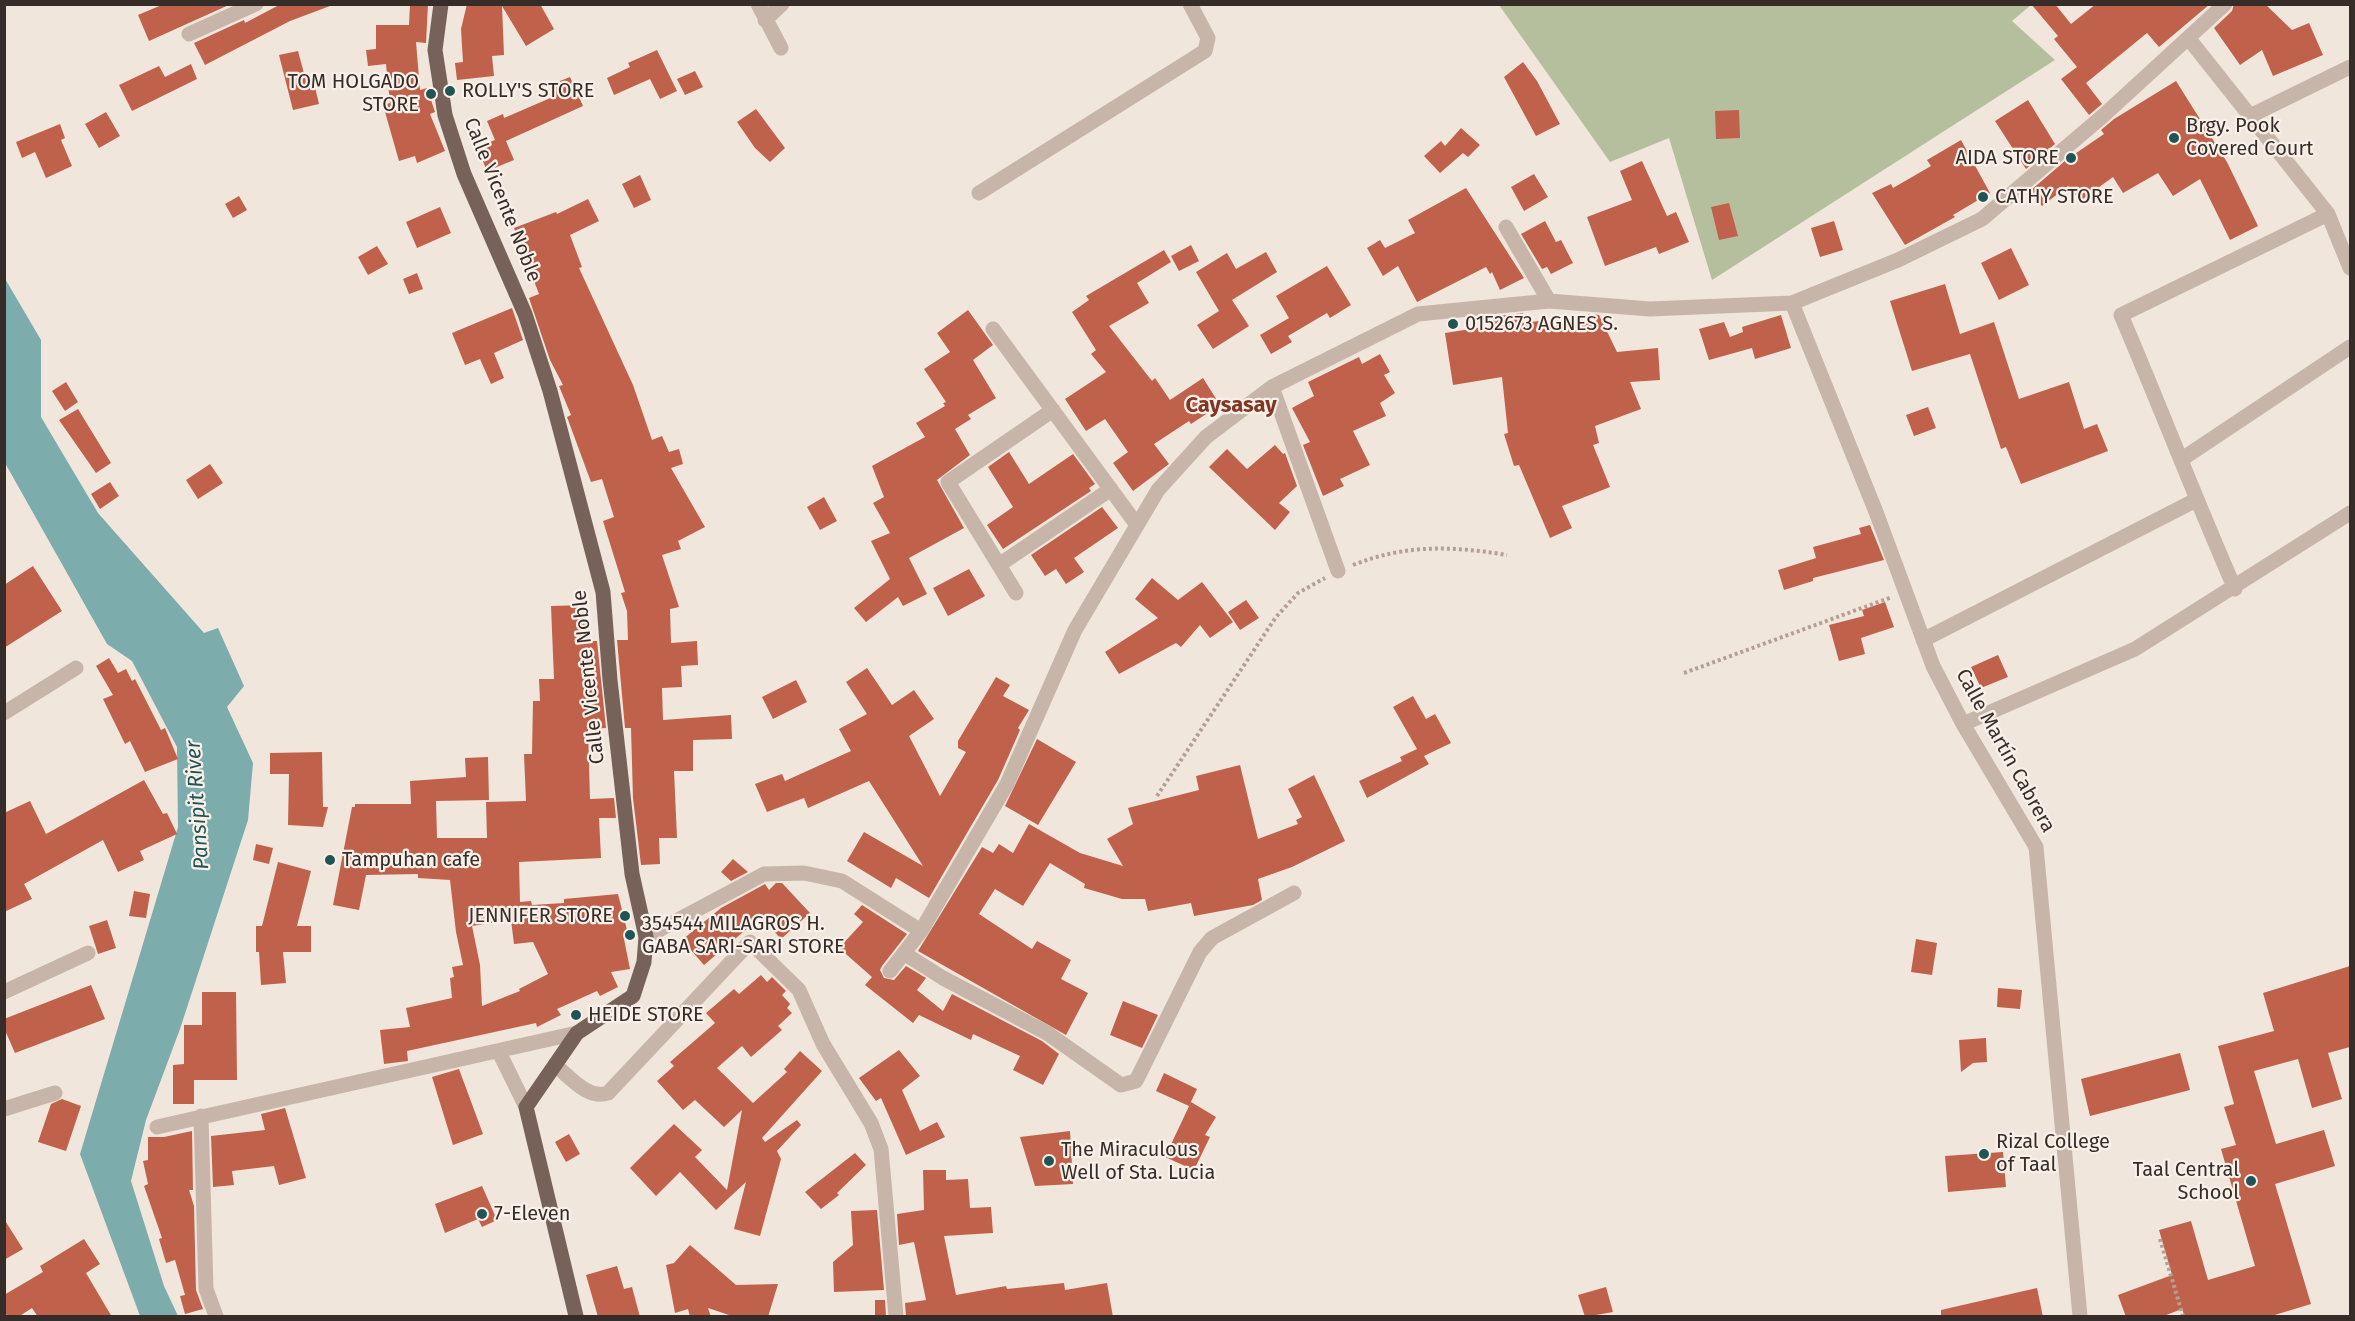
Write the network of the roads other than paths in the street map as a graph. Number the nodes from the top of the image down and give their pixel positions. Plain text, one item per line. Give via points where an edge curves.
1 (256, 4) edge
2 (441, 4) edge
3 (758, 4) edge
4 (782, 4) edge
5 (1191, 4) edge
6 (2225, 4) edge
7 (765, 20) junction
8 (189, 34) dead end
9 (2189, 39) junction
10 (781, 48) dead end
11 (2350, 67) edge
12 (2252, 115) junction
13 (979, 193) dead end
14 (2328, 214) junction
15 (1506, 227) dead end
16 (2350, 268) edge
17 (1549, 301) junction
18 (1792, 303) junction
19 (993, 329) dead end
20 (2350, 347) edge
21 (1272, 387) junction
22 (1053, 410) junction
23 (2182, 459) junction
24 (1111, 489) junction
25 (2196, 500) junction
26 (2350, 513) edge
27 (1137, 525) junction
28 (999, 565) junction
29 (1338, 570) road end
30 (2235, 589) junction
31 (1016, 593) dead end
32 (1923, 640) junction
33 (76, 668) dead end
34 (4, 713) edge
35 (1963, 724) junction
36 (1294, 893) dead end
37 (921, 931) junction
38 (646, 937) junction
39 (88, 953) dead end
40 (905, 954) junction
41 (890, 971) dead end
42 (4, 992) edge
43 (578, 1033) junction
44 (499, 1053) junction
45 (555, 1065) junction
46 (55, 1094) dead end
47 (526, 1107) junction
48 (4, 1109) edge
49 (201, 1116) junction
50 (157, 1126) dead end
51 (216, 1317) edge
52 (576, 1317) edge
53 (896, 1317) edge
54 (2080, 1317) edge

1 - 8 street
2 - 38 main road, Calle Vicente Noble via 435,50 445,115 464,174 525,314 550,391 603,592 632,874
3 - 7 street
4 - 7 street
5 - 13 street via 1208,38 1205,51
6 - 9 street
7 - 10 street
9 - 12 street
9 - 18 street via 1982,219 1898,260
11 - 12 street
12 - 14 street
14 - 16 street
14 - 23 street via 2121,315
15 - 17 street
17 - 18 street via 1650,309
17 - 21 street via 1418,314
18 - 32 street, Calle Martín Cabrera
19 - 22 street
20 - 23 street
21 - 27 street via 1206,437 1158,490
21 - 29 street
22 - 24 street
22 - 28 street via 948,482
23 - 25 street
24 - 27 street
24 - 28 street
25 - 30 street
25 - 32 street
26 - 30 street
27 - 37 street via 1075,630 1007,784
28 - 31 street
30 - 35 street via 2135,650
32 - 35 street, Calle Martín Cabrera
33 - 34 street
35 - 54 street, Calle Martín Cabrera via 2036,847
36 - 40 street via 1212,938 1200,952 1136,1081 1121,1085 1047,1033
37 - 38 street via 842,881 804,873 764,874
37 - 40 street
38 - 43 main road, Calle Vicente Noble via 644,962 633,996
39 - 42 street
40 - 41 street
43 - 44 street
43 - 45 main road, Calle Vicente Noble
44 - 47 street
44 - 49 street
45 - 47 main road, Calle Vicente Noble
45 - 53 street via 589,1093 608,1093 750,942 799,990 823,1044 871,1123 881,1149
46 - 48 street
47 - 52 main road
49 - 50 street
49 - 51 street via 207,1289

